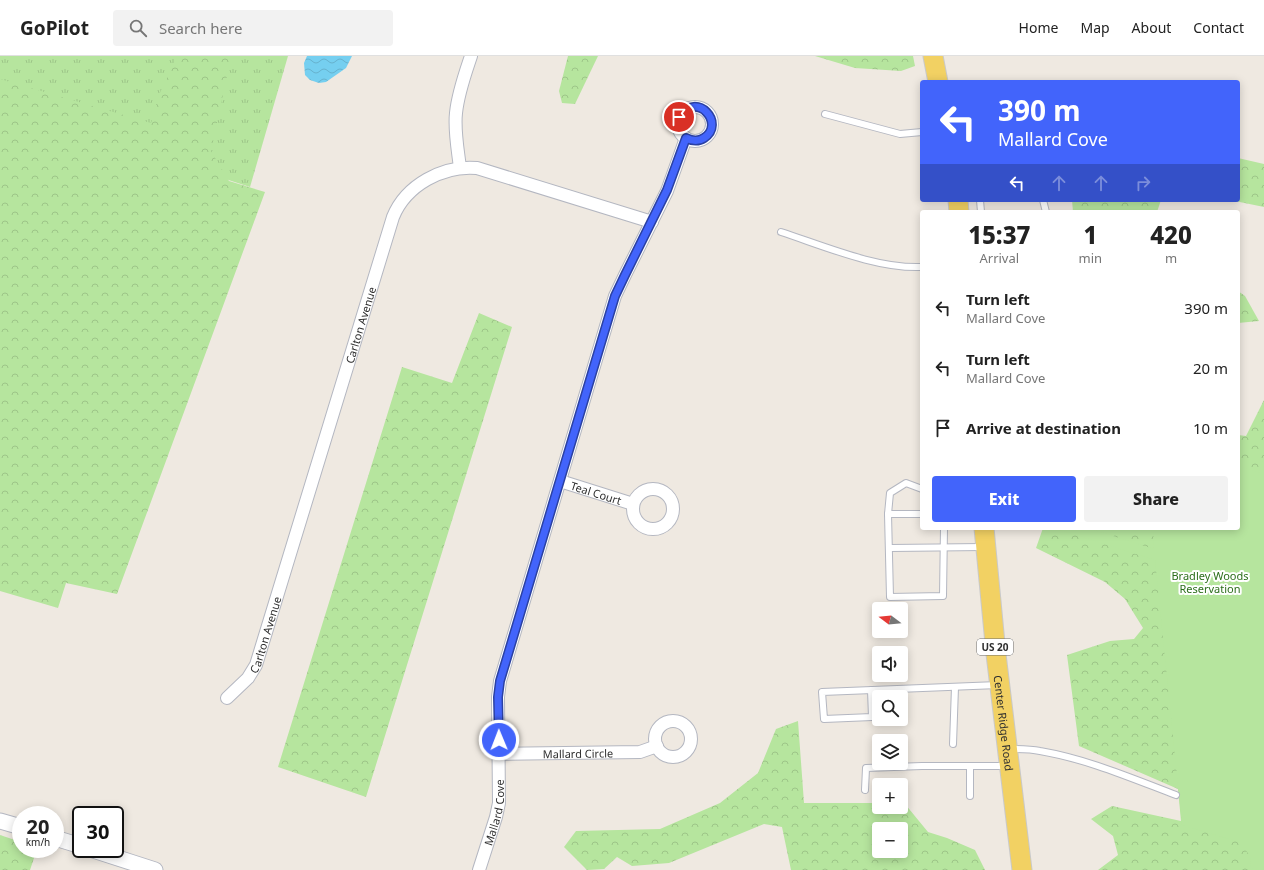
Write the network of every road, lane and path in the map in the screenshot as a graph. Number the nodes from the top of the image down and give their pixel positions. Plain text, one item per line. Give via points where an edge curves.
1 (471, 56) edge
2 (933, 56) edge
3 (938, 80) edge
4 (825, 114) dead end
5 (920, 132) edge
6 (686, 138) dead end
7 (460, 168) junction
8 (652, 222) junction
9 (781, 232) dead end
10 (920, 267) edge
11 (560, 481) junction
12 (920, 488) edge
13 (633, 504) dead end
14 (888, 514) junction
15 (920, 514) edge
16 (944, 530) edge
17 (984, 530) edge
18 (944, 547) junction
19 (985, 547) junction
20 (890, 548) junction
21 (1000, 685) junction
22 (955, 687) junction
23 (871, 690) junction
24 (227, 698) dead end
25 (953, 744) dead end
26 (657, 746) dead end
27 (499, 754) junction
28 (1009, 757) junction
29 (970, 767) junction
30 (865, 790) dead end
31 (1176, 795) dead end
32 (970, 796) dead end
33 (0, 821) edge
34 (12, 824) edge
35 (118, 858) edge
36 (156, 870) edge
37 (479, 870) edge
38 (1022, 870) edge

1 - 7 street via 456,113
2 - 3 main road
4 - 5 lane via 900,134
6 - 8 street, Mallard Cove
7 - 8 street, Carlton Avenue via 477,168
7 - 24 street, Carlton Avenue via 425,180 405,196 395,211 256,665 248,678
8 - 11 street, Mallard Cove via 615,296
9 - 10 lane via 872,262
11 - 13 street, Teal Court
11 - 27 street, Mallard Cove via 500,681
12 - 14 lane via 906,483 890,493
14 - 15 lane
14 - 20 lane
16 - 18 lane
17 - 19 main road, Center Ridge Road / US 20
18 - 19 lane
18 - 20 lane
18 - 20 lane via 943,596 890,597
19 - 21 main road, Center Ridge Road / US 20
21 - 22 lane
21 - 28 main road, Center Ridge Road / US 20
22 - 23 lane
22 - 25 lane
23 - 23 lane via 822,692 824,719 872,716
26 - 27 street, Mallard Circle via 640,752
27 - 37 street, Mallard Cove via 498,809
28 - 29 lane
28 - 31 lane via 1038,750 1112,770
28 - 38 main road, Center Ridge Road / US 20
29 - 30 lane via 866,768
29 - 32 lane
33 - 34 street
35 - 36 street

